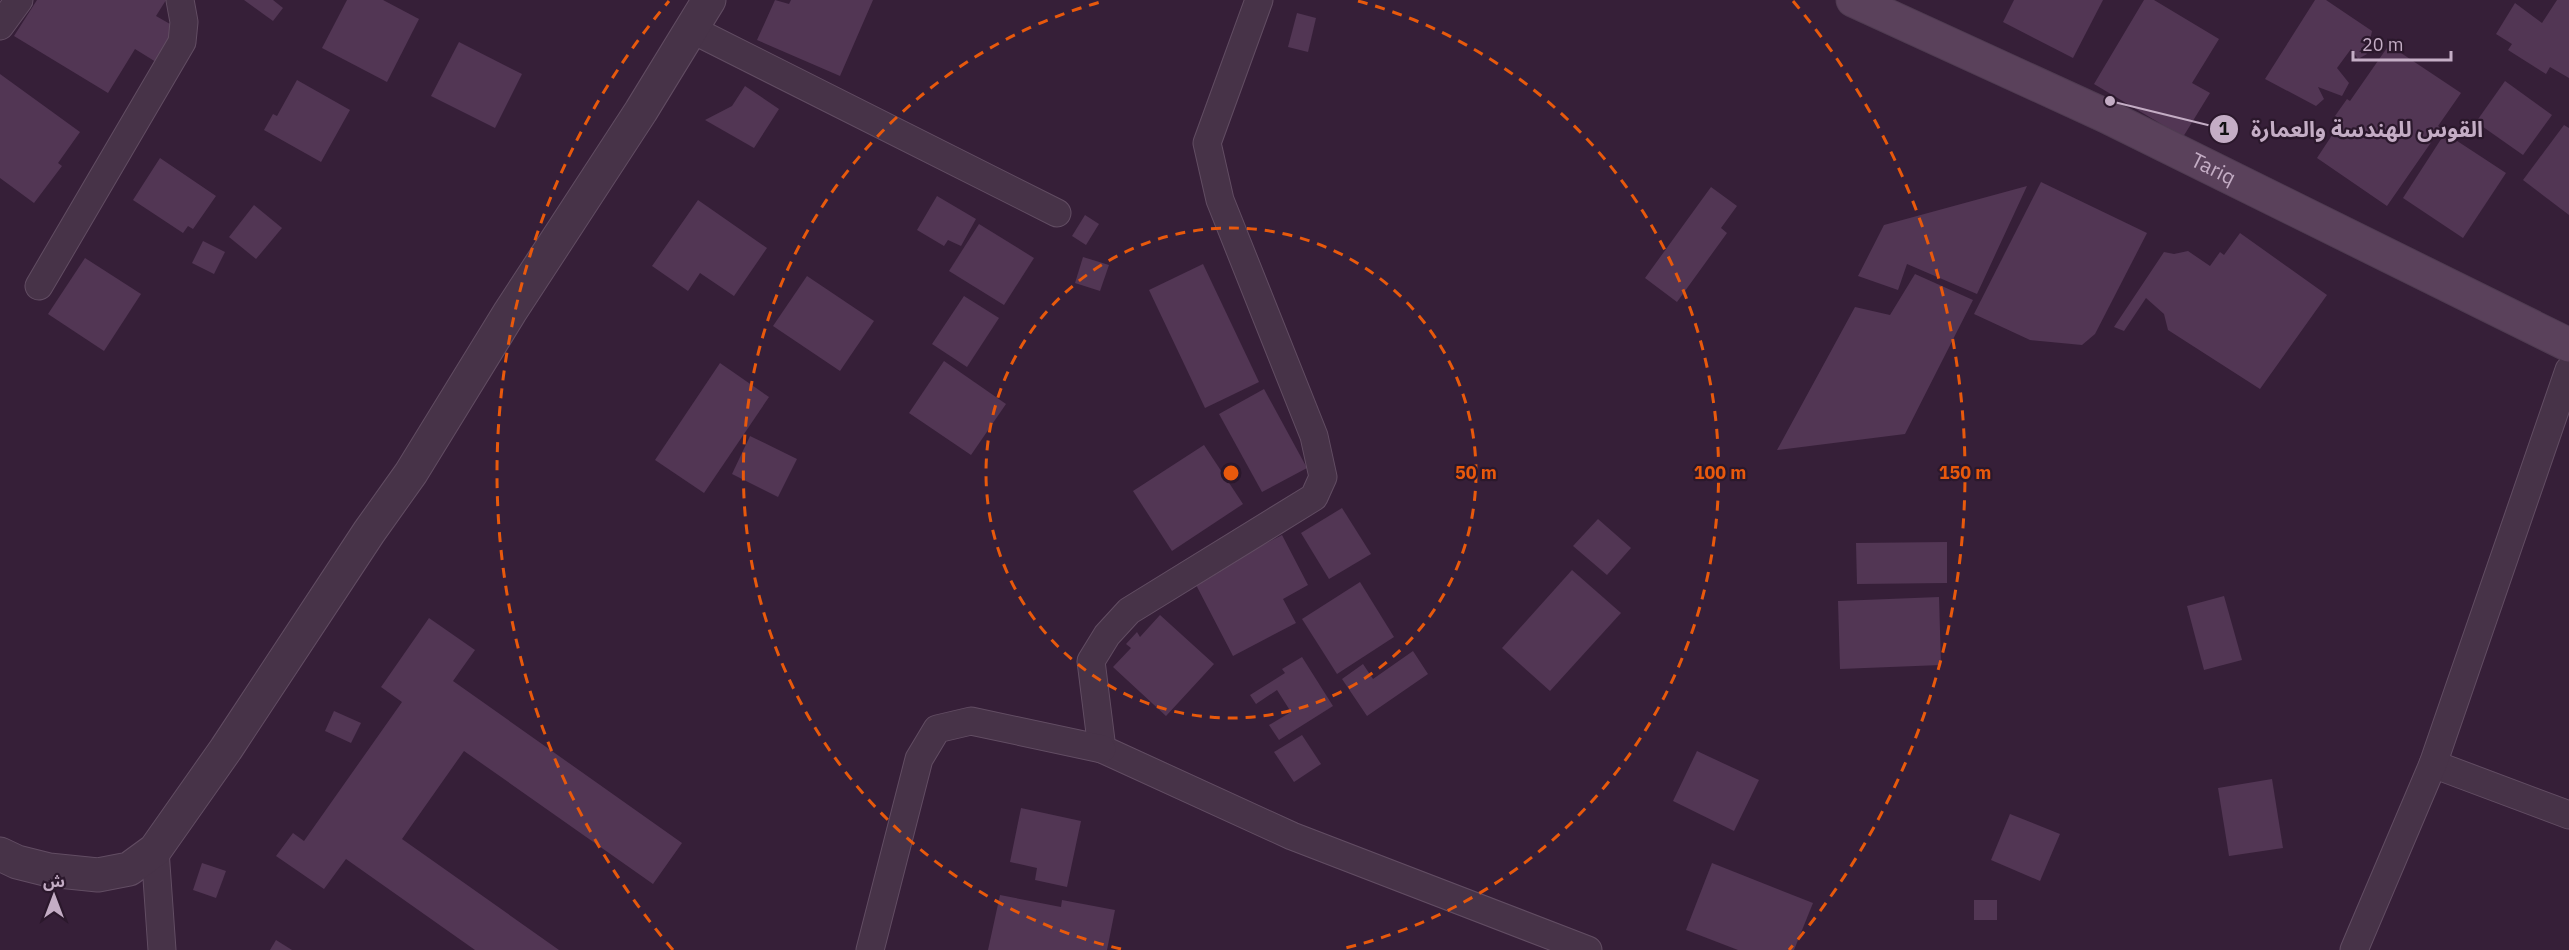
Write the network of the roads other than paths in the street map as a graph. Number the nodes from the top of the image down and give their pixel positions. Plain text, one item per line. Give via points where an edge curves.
1 (19, 0) edge
2 (180, 0) edge
3 (709, 0) edge
4 (1259, 0) edge
5 (1853, 0) edge
6 (0, 26) edge
7 (691, 29) junction
8 (1057, 213) dead end
9 (39, 286) dead end
10 (2569, 345) edge
11 (2569, 370) edge
12 (1102, 749) junction
13 (2433, 764) junction
14 (2569, 815) edge
15 (155, 850) junction
16 (0, 854) edge
17 (162, 950) edge
18 (870, 950) edge
19 (1588, 950) edge
20 (2354, 950) edge

1 - 6 street
2 - 9 street via 182,42
3 - 7 street
4 - 12 street via 1207,143 1220,200 1314,436 1323,477 1314,497 1129,611 1107,635 1091,661
5 - 10 main road, Tariq via 2106,116
7 - 8 street
7 - 15 street via 411,473
11 - 13 street
12 - 18 street via 971,721 937,729 919,759
12 - 19 street via 1292,836
13 - 14 street
13 - 20 street
15 - 16 street via 129,869 98,875 49,870
15 - 17 street

